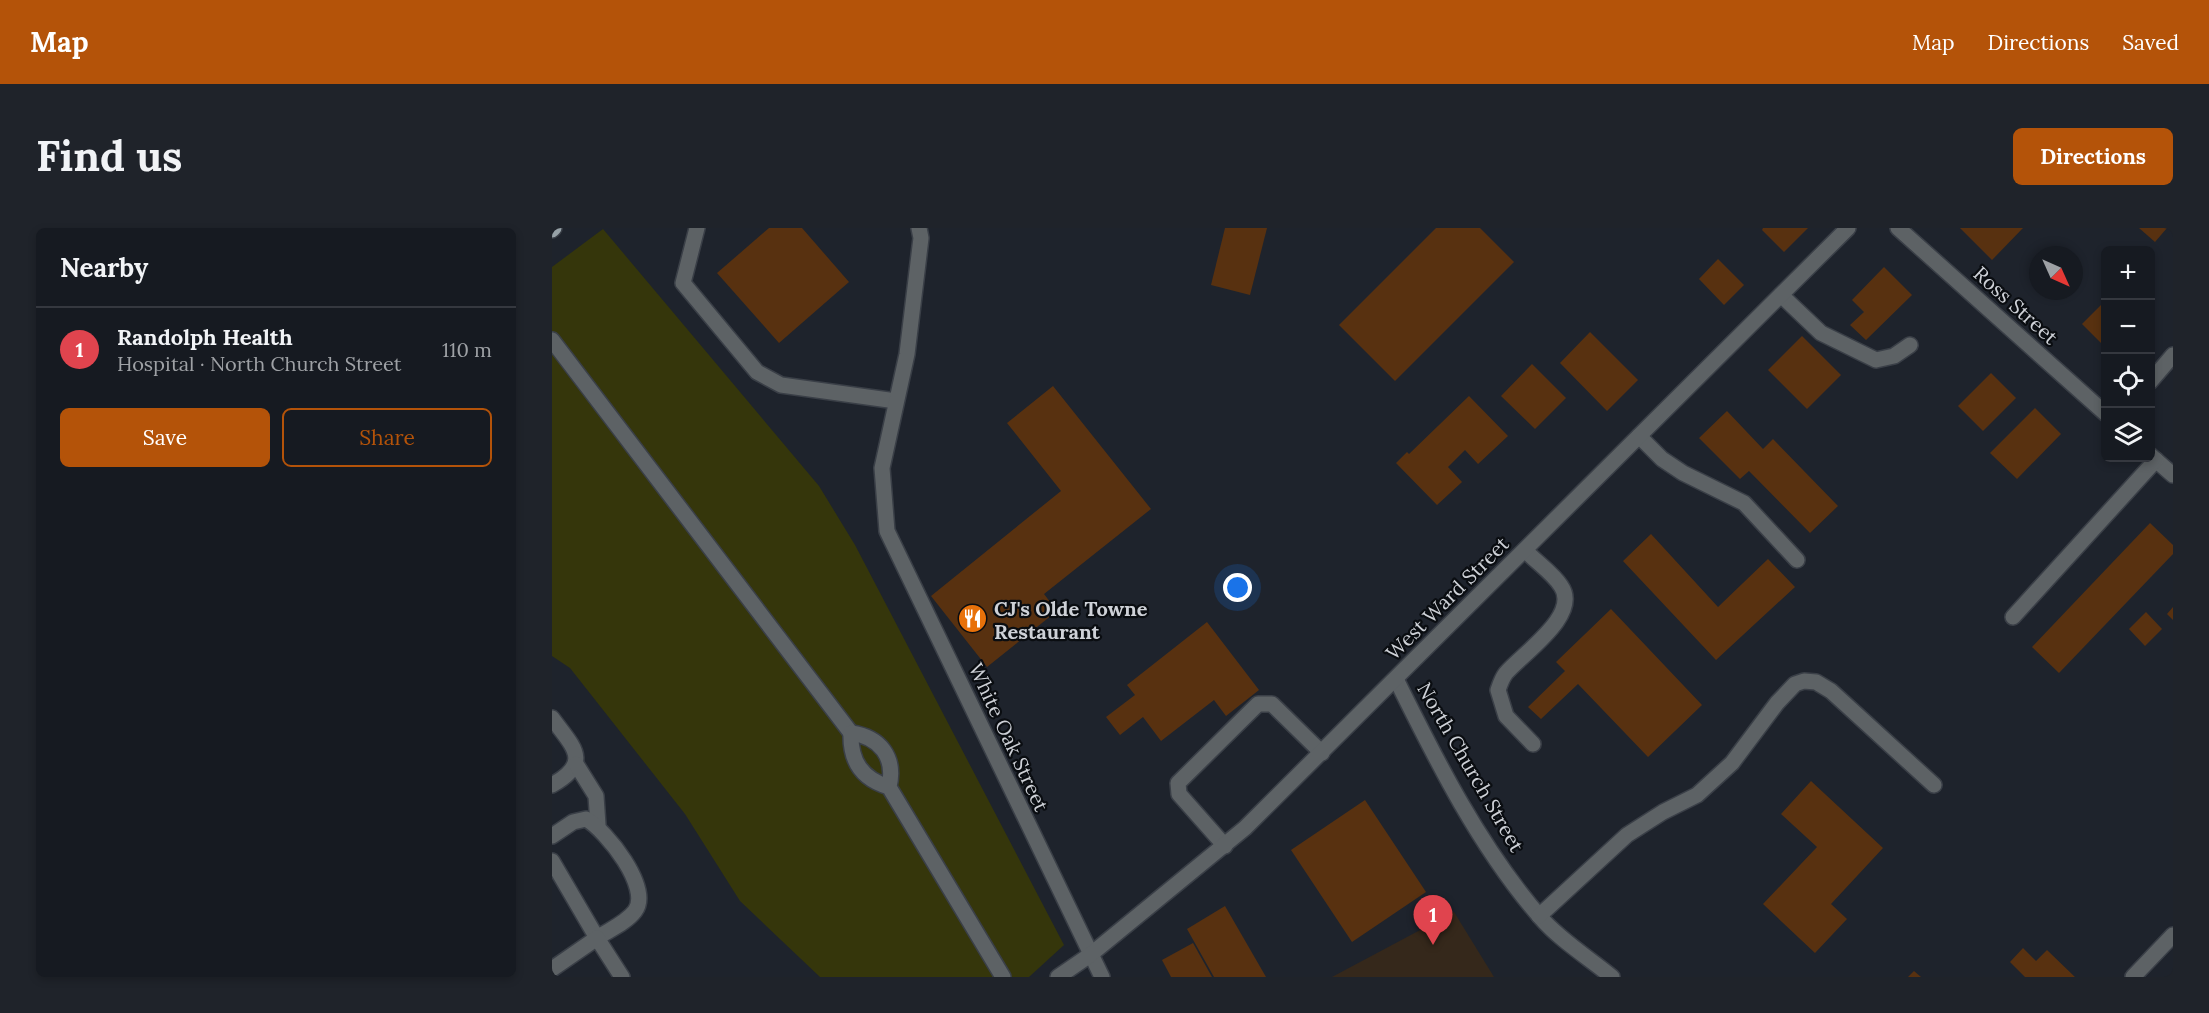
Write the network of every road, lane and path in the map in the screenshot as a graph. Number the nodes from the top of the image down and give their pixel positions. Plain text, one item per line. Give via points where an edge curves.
1 (697, 228) edge
2 (919, 228) edge
3 (1848, 228) edge
4 (1898, 228) edge
5 (1781, 295) junction
6 (552, 340) edge
7 (1910, 345) dead end
8 (2173, 355) edge
9 (2155, 377) edge
10 (896, 401) junction
11 (2101, 410) edge
12 (1639, 436) junction
13 (2155, 459) edge
14 (2149, 462) edge
15 (2173, 475) edge
16 (1525, 550) junction
17 (1797, 560) dead end
18 (2013, 617) dead end
19 (1396, 679) junction
20 (552, 718) edge
21 (851, 733) junction
22 (1533, 744) dead end
23 (1322, 753) junction
24 (572, 770) junction
25 (552, 785) edge
26 (1934, 785) dead end
27 (889, 787) junction
28 (598, 825) junction
29 (552, 836) edge
30 (1225, 846) junction
31 (552, 861) edge
32 (1539, 916) junction
33 (2173, 935) edge
34 (597, 938) junction
35 (1090, 956) junction
36 (552, 969) edge
37 (622, 977) edge
38 (1003, 977) edge
39 (1058, 977) edge
40 (1102, 977) edge
41 (1612, 977) edge
42 (2133, 977) edge

1 - 10 street via 683,283 757,372 781,385
2 - 10 street, White Oak Street via 907,354
3 - 5 street, West Ward Street
4 - 11 street, Ross Street
5 - 7 street via 1821,333 1876,360 1894,356
5 - 12 street, West Ward Street
6 - 21 street
8 - 9 street
10 - 35 street, White Oak Street via 882,468 887,531
12 - 16 street, West Ward Street
12 - 17 street via 1683,473 1744,503
13 - 15 street
14 - 18 street
16 - 19 street, West Ward Street
16 - 22 street via 1561,586 1566,597 1556,623 1504,675 1498,690 1506,716
19 - 23 street, West Ward Street
19 - 32 street, North Church Street via 1482,837
20 - 24 street via 573,747
21 - 27 street via 850,745 858,769 869,779
21 - 27 street via 872,739 883,750 892,766
23 - 30 street, West Ward Street
23 - 30 street via 1272,704 1258,704 1178,783 1179,794
24 - 25 street
24 - 28 street via 596,796
26 - 32 street via 1831,691 1816,682 1804,681 1777,704 1732,763 1697,795 1627,835
27 - 38 street
28 - 29 street via 586,819 573,822
28 - 34 street via 638,886 640,899 635,911
30 - 35 street, West Ward Street
31 - 34 street
32 - 41 street, North Church Street
33 - 42 street
34 - 36 street
34 - 37 street
35 - 39 street, West Ward Street
35 - 40 street, White Oak Street

